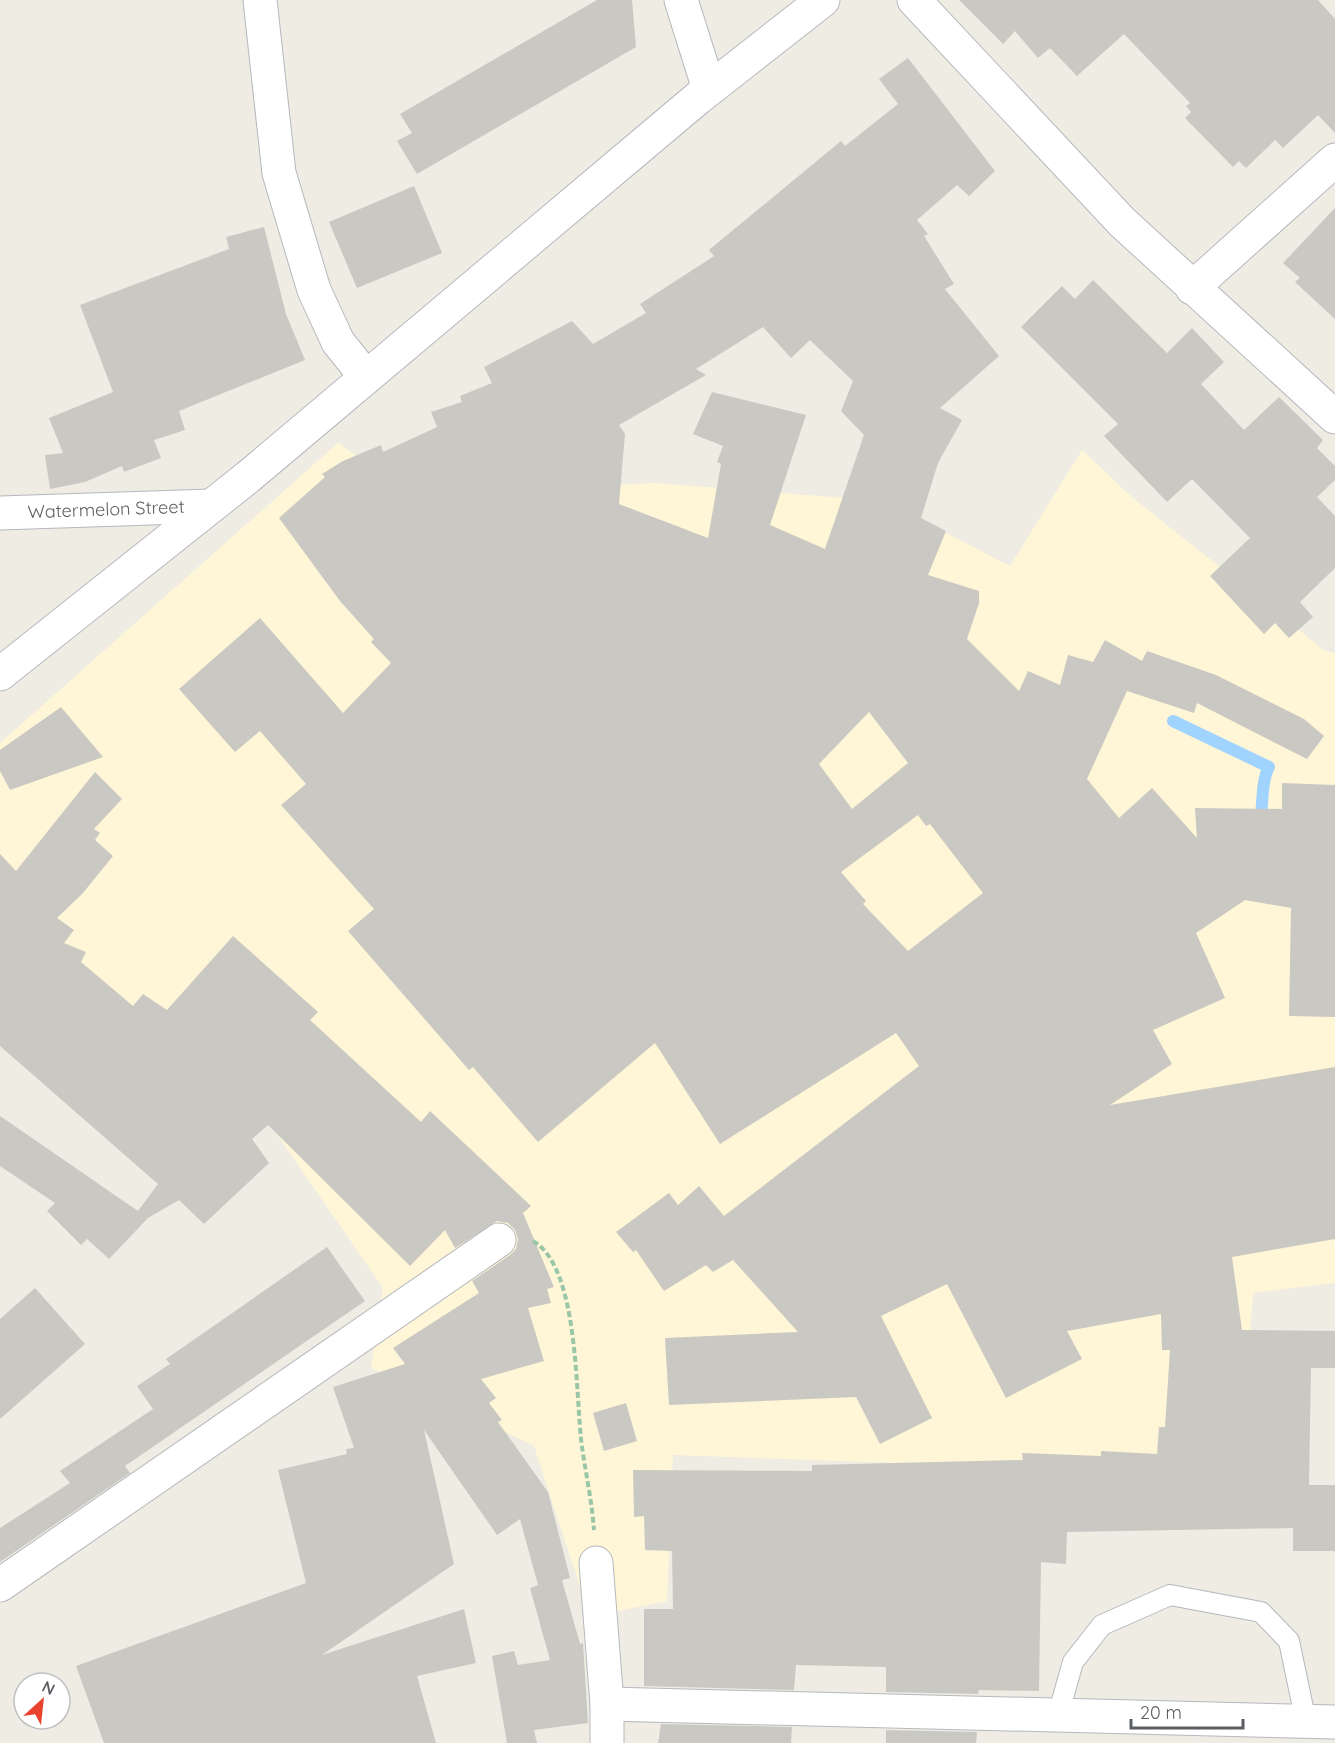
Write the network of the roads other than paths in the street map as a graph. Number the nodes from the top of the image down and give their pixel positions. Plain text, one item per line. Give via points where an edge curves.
1 (260, 0) edge
2 (681, 0) edge
3 (822, 0) edge
4 (915, 0) edge
5 (710, 89) junction
6 (1335, 160) edge
7 (1192, 288) junction
8 (366, 376) junction
9 (1335, 417) edge
10 (211, 506) junction
11 (0, 513) edge
12 (0, 675) edge
13 (499, 1240) road end
14 (596, 1563) road end
15 (0, 1585) edge
16 (607, 1704) junction
17 (1058, 1715) junction
18 (1321, 1722) edge
19 (600, 1742) edge

1 - 8 street via 279,173 314,290 338,342
2 - 5 street
3 - 5 street
4 - 7 street via 1122,222
5 - 8 street
6 - 7 street
7 - 9 street
8 - 10 street
10 - 11 street, Watermelon Street
10 - 12 street
13 - 15 street
14 - 16 street
16 - 17 street
16 - 19 street
17 - 18 street
17 - 18 lane via 1073,1662 1102,1624 1170,1595 1261,1612 1289,1641

